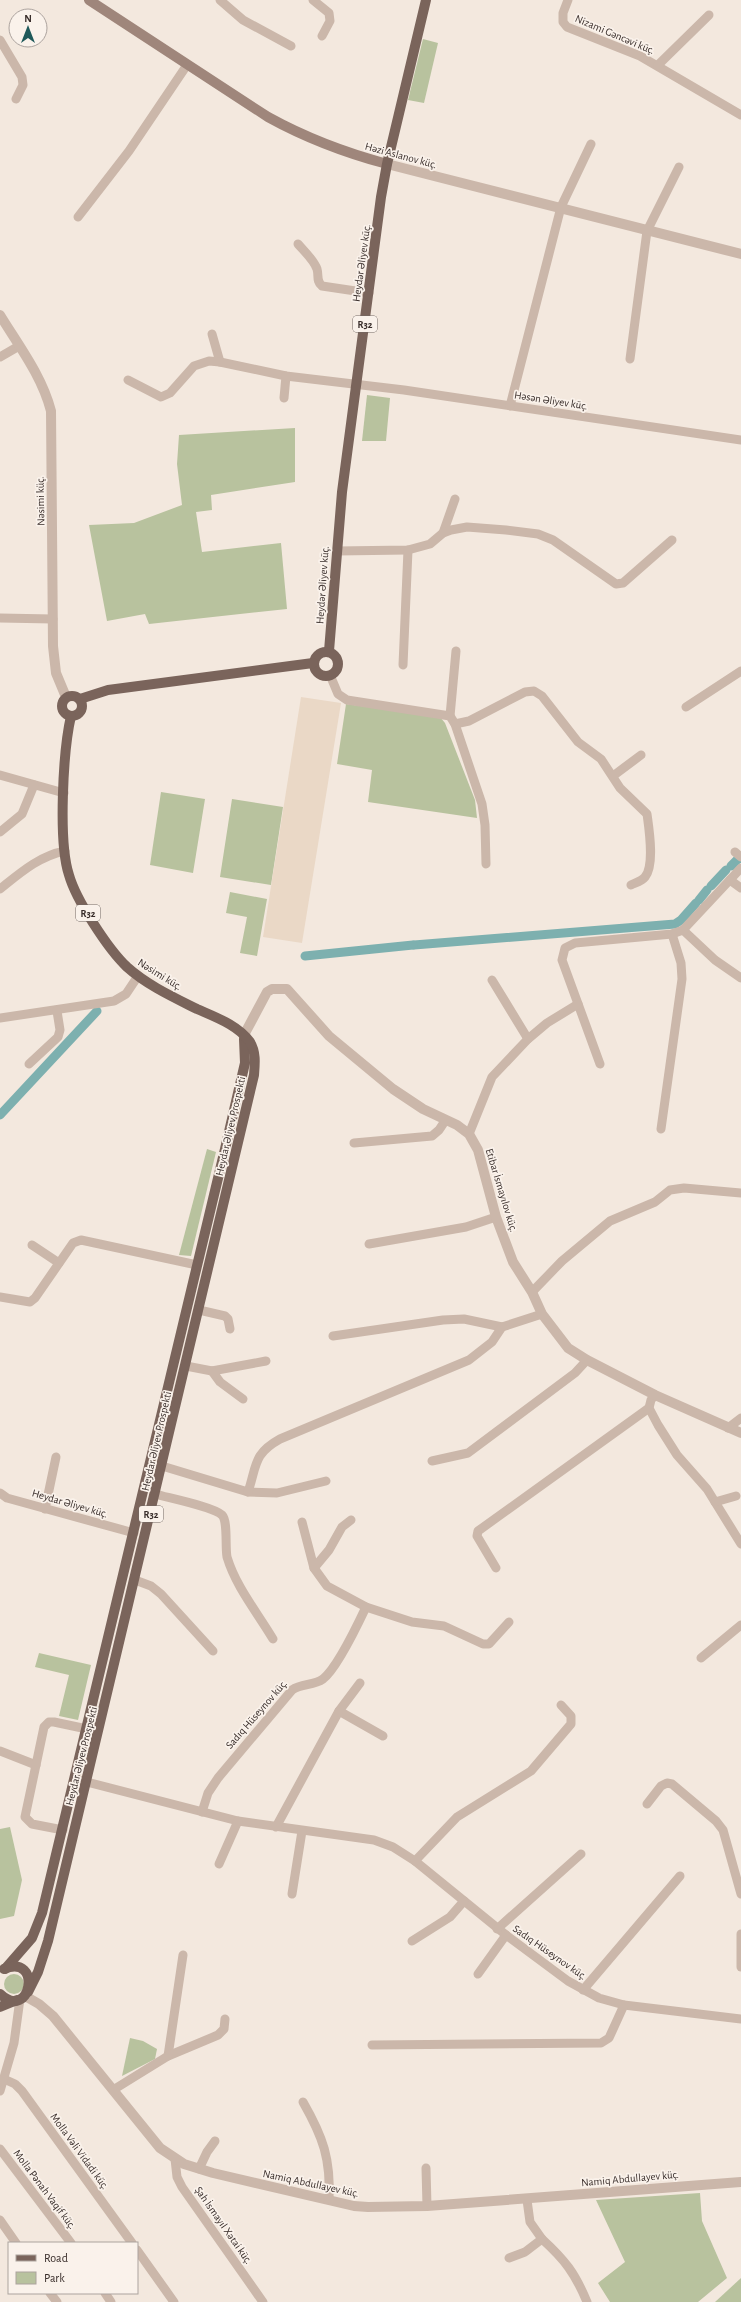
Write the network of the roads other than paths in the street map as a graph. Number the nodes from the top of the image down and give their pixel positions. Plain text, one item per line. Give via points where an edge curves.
1 (89, 0) edge
2 (220, 0) edge
3 (312, 0) edge
4 (426, 0) edge
5 (568, 0) edge
6 (709, 15) dead end
7 (322, 36) dead end
8 (0, 40) edge
9 (291, 46) dead end
10 (187, 65) junction
11 (658, 65) junction
12 (16, 99) dead end
13 (741, 115) edge
14 (591, 144) dead end
15 (387, 164) junction
16 (679, 167) dead end
17 (561, 207) junction
18 (78, 218) dead end
19 (647, 231) junction
20 (298, 244) dead end
21 (741, 254) edge
22 (368, 293) junction
23 (0, 315) edge
24 (212, 334) dead end
25 (19, 346) junction
26 (0, 357) edge
27 (630, 359) dead end
28 (220, 362) junction
29 (286, 376) junction
30 (128, 380) dead end
31 (357, 386) junction
32 (284, 398) dead end
33 (510, 406) junction
34 (741, 440) edge
35 (455, 498) dead end
36 (443, 533) junction
37 (672, 540) dead end
38 (408, 550) junction
39 (337, 551) junction
40 (0, 618) edge
41 (53, 619) junction
42 (456, 651) dead end
43 (329, 652) junction
44 (313, 663) junction
45 (403, 665) dead end
46 (741, 671) edge
47 (330, 675) junction
48 (66, 697) junction
49 (80, 699) junction
50 (686, 707) dead end
51 (71, 716) junction
52 (450, 716) junction
53 (455, 724) junction
54 (641, 755) dead end
55 (0, 775) edge
56 (612, 776) junction
57 (34, 785) junction
58 (64, 793) junction
59 (0, 832) edge
60 (65, 851) junction
61 (486, 864) dead end
62 (741, 868) edge
63 (730, 880) junction
64 (631, 885) dead end
65 (0, 888) edge
66 (741, 888) edge
67 (683, 930) junction
68 (672, 934) junction
69 (138, 976) junction
70 (741, 978) edge
71 (492, 980) dead end
72 (578, 1004) junction
73 (57, 1011) junction
74 (0, 1018) edge
75 (244, 1035) junction
76 (528, 1038) junction
77 (29, 1064) dead end
78 (600, 1064) dead end
79 (445, 1121) junction
80 (661, 1129) dead end
81 (468, 1134) junction
82 (354, 1143) dead end
83 (741, 1193) edge
84 (496, 1217) junction
85 (369, 1244) dead end
86 (32, 1245) dead end
87 (59, 1263) junction
88 (197, 1265) junction
89 (532, 1292) junction
90 (0, 1297) edge
91 (199, 1310) junction
92 (542, 1314) junction
93 (502, 1327) junction
94 (230, 1329) dead end
95 (333, 1336) dead end
96 (587, 1360) junction
97 (266, 1361) dead end
98 (186, 1366) junction
99 (212, 1370) junction
100 (655, 1395) junction
101 (243, 1399) dead end
102 (649, 1408) junction
103 (741, 1418) edge
104 (728, 1428) junction
105 (741, 1433) edge
106 (56, 1457) dead end
107 (432, 1461) dead end
108 (162, 1466) junction
109 (326, 1481) dead end
110 (248, 1492) junction
111 (0, 1493) edge
112 (155, 1494) junction
113 (736, 1496) dead end
114 (715, 1502) junction
115 (45, 1509) junction
116 (351, 1520) dead end
117 (302, 1522) dead end
118 (134, 1533) junction
119 (741, 1544) edge
120 (314, 1568) junction
121 (496, 1568) dead end
122 (135, 1580) junction
123 (366, 1608) junction
124 (509, 1622) dead end
125 (741, 1625) edge
126 (273, 1639) dead end
127 (213, 1651) dead end
128 (701, 1658) dead end
129 (360, 1683) dead end
130 (561, 1705) dead end
131 (340, 1712) junction
132 (88, 1729) junction
133 (383, 1736) dead end
134 (0, 1751) edge
135 (36, 1764) junction
136 (75, 1779) junction
137 (87, 1782) junction
138 (647, 1804) dead end
139 (202, 1812) junction
140 (238, 1821) junction
141 (276, 1827) junction
142 (63, 1830) junction
143 (302, 1831) junction
144 (581, 1854) dead end
145 (415, 1861) junction
146 (219, 1864) dead end
147 (680, 1876) dead end
148 (292, 1894) dead end
149 (741, 1894) edge
150 (464, 1901) junction
151 (498, 1929) junction
152 (741, 1934) edge
153 (506, 1935) junction
154 (412, 1941) dead end
155 (183, 1955) dead end
156 (741, 1967) edge
157 (1, 1972) edge
158 (478, 1974) dead end
159 (583, 1990) junction
160 (0, 1994) edge
161 (24, 1996) junction
162 (624, 2005) junction
163 (0, 2007) edge
164 (225, 2019) dead end
165 (741, 2019) edge
166 (372, 2045) dead end
167 (168, 2056) junction
168 (4, 2079) junction
169 (113, 2090) junction
170 (0, 2092) edge
171 (303, 2102) dead end
172 (215, 2141) dead end
173 (0, 2149) edge
174 (175, 2159) junction
175 (426, 2168) dead end
176 (199, 2169) junction
177 (741, 2182) edge
178 (328, 2200) junction
179 (527, 2200) junction
180 (427, 2206) junction
181 (0, 2220) edge
182 (542, 2239) junction
183 (15, 2242) edge
184 (70, 2242) edge
185 (131, 2242) edge
186 (138, 2251) edge
187 (509, 2258) dead end
188 (51, 2294) edge
189 (57, 2302) edge
190 (174, 2302) edge
191 (263, 2302) edge
192 (587, 2302) edge

1 - 10 main road, Həzi Aslanov küç.
2 - 9 street via 243,20
3 - 7 street via 329,13 330,21
4 - 15 main road, Heydər Əliyev küç. / R32
5 - 11 street, Nizami Gəncəvi küç. via 563,22 568,27
6 - 11 street
8 - 12 street via 22,77 23,85
10 - 15 main road, Həzi Aslanov küç. via 291,130
10 - 18 street via 130,151
11 - 13 street, Nizami Gəncəvi küç.
14 - 17 street
15 - 17 street, Həzi Aslanov küç.
15 - 22 main road, Heydər Əliyev küç. / R32
16 - 19 street
17 - 19 street, Həzi Aslanov küç.
17 - 33 street
19 - 21 street, Həzi Aslanov küç.
19 - 27 street
20 - 22 street via 315,265 317,280 322,286
22 - 31 main road, Heydər Əliyev küç. / R32
23 - 25 street, Nəsimi küç.
24 - 28 street
25 - 26 street
25 - 41 street, Nəsimi küç. via 47,393 51,411
28 - 29 street, Həsən Əliyev küç.
28 - 30 street, Həsən Əliyev küç. via 209,361 194,366 170,392 161,397
29 - 31 street, Həsən Əliyev küç.
29 - 32 street
31 - 33 street, Həsən Əliyev küç. via 404,390
31 - 39 main road, Heydər Əliyev küç. / R32 via 342,492
33 - 34 street, Həsən Əliyev küç.
35 - 36 street
36 - 37 street via 467,527 538,534 553,540 616,584 623,583
36 - 38 street via 430,544
38 - 39 street
38 - 45 street
39 - 43 main road, Heydər Əliyev küç. / R32
40 - 41 street
41 - 48 street, Nəsimi küç. via 56,673
42 - 52 street
43 - 44 main road via 320,652
43 - 47 main road via 338,661 337,670
44 - 47 main road via 320,675
44 - 49 main road via 108,690
46 - 50 street
47 - 52 street via 338,694 347,700
48 - 49 main road via 76,696
48 - 51 main road via 62,706 66,714
49 - 51 main road via 80,712
51 - 58 main road, Nəsimi küç. / R32 via 66,747
52 - 53 street
53 - 56 street via 468,721 525,692 534,691 542,696 578,742 601,759
53 - 61 street via 482,804
54 - 56 street
55 - 57 street
56 - 64 street via 620,788 647,814 649,869 644,878
57 - 58 street
57 - 59 street via 22,814
58 - 60 main road, Nəsimi küç. / R32
60 - 65 street via 35,862
60 - 69 main road, Nəsimi küç. / R32 via 69,876 88,912 116,955
62 - 63 street
63 - 66 street
63 - 67 street
67 - 68 street
67 - 70 street via 715,960
68 - 72 street via 575,942 565,948 562,960
68 - 80 street via 681,963 682,979
69 - 73 street via 126,994 114,1001
69 - 75 main road, Nəsimi küç. / R32 via 234,1027
71 - 76 street
72 - 76 street
72 - 78 street
73 - 74 street
73 - 77 street via 60,1025 58,1037
75 - 79 street, Etibar İsmayılov küç. via 266,992 272,989 287,989 329,1036 393,1089
75 - 88 main road, R32 via 245,1063
75 - 91 main road, Heydar Əliyev Prospekti / R32 via 254,1050 254,1075
76 - 81 street via 492,1077
79 - 81 street, Etibar İsmayılov küç. via 457,1125
79 - 82 street via 432,1136
81 - 84 street, Etibar İsmayılov küç. via 478,1150
83 - 89 street via 684,1188 670,1190 655,1202 610,1221 562,1261
84 - 85 street via 466,1227
84 - 89 street, Etibar İsmayılov küç. via 513,1262
86 - 87 street
87 - 88 street via 73,1243 81,1240
87 - 90 street via 30,1302
88 - 118 main road, R32
89 - 92 street, Etibar İsmayılov küç.
91 - 94 street via 225,1316
91 - 98 main road, Heydar Əliyev Prospekti / R32
92 - 93 street
92 - 96 street, Etibar İsmayılov küç. via 568,1348
93 - 95 street via 464,1319 443,1320
93 - 110 street via 492,1342 469,1360 266,1447 260,1454
96 - 100 street, Etibar İsmayılov küç.
96 - 107 street via 575,1373 468,1452
97 - 99 street
98 - 99 street
98 - 108 main road, Heydar Əliyev Prospekti / R32
99 - 101 street via 220,1382
100 - 102 street
100 - 104 street, Etibar İsmayılov küç.
102 - 114 street via 677,1455
102 - 121 street via 478,1531 477,1536
103 - 104 street
104 - 105 street, Etibar İsmayılov küç.
106 - 115 street
108 - 110 street
108 - 112 main road, Heydar Əliyev Prospekti / R32
109 - 110 street via 277,1493
111 - 115 street, Heydar Əliyev küç. via 7,1498
112 - 122 main road, Heydar Əliyev Prospekti / R32
112 - 126 street via 212,1510 226,1520 226,1552 232,1575
113 - 114 street
114 - 119 street
115 - 118 street, Heydar Əliyev küç.
116 - 120 street via 342,1527 329,1550
117 - 120 street
118 - 132 main road, R32
120 - 123 street via 326,1586
122 - 127 street via 151,1586 161,1594
122 - 137 main road, Heydar Əliyev Prospekti / R32
123 - 124 street via 412,1622 444,1626 483,1644 490,1644
123 - 139 street, Sadıq Hüseynov küç. via 347,1645 324,1678 314,1684 299,1685 292,1690 218,1778 208,1793
125 - 128 street
129 - 131 street
130 - 145 street via 571,1716 571,1724 531,1771 457,1817
131 - 133 street
131 - 141 street
132 - 135 street via 49,1722 44,1727
132 - 136 main road, R32
134 - 135 street
135 - 142 street via 25,1817 32,1824
136 - 137 street, Sadıq Hüseynov küç.
136 - 142 main road, R32
137 - 139 street, Sadıq Hüseynov küç.
137 - 161 main road, Heydar Əliyev Prospekti / R32 via 48,1941 38,1972
138 - 149 street via 661,1786 672,1784 716,1821 723,1830
139 - 140 street, Sadıq Hüseynov küç.
140 - 141 street, Sadıq Hüseynov küç.
140 - 146 street
141 - 143 street, Sadıq Hüseynov küç.
142 - 157 main road, R32 via 37,1928
143 - 145 street, Sadıq Hüseynov küç. via 374,1840 393,1847
143 - 148 street
144 - 151 street
145 - 150 street, Sadıq Hüseynov küç.
147 - 159 street
150 - 151 street, Sadıq Hüseynov küç.
150 - 154 street via 450,1917
151 - 153 street, Sadıq Hüseynov küç.
152 - 156 street
153 - 158 street
153 - 159 street, Sadıq Hüseynov küç.
155 - 167 street
157 - 161 main road via 14,1967 26,1974 30,1982
159 - 162 street, Sadıq Hüseynov küç. via 599,1998
160 - 161 main road via 9,2000
161 - 163 main road
161 - 168 street
161 - 169 street, Namiq Abdullayev küç. via 53,2016
162 - 165 street, Sadıq Hüseynov küç.
162 - 166 street via 609,2038 601,2043
164 - 167 street via 224,2029 218,2035
167 - 169 street
168 - 170 street
168 - 185 street, Molla Vəli Vidadi küç. via 22,2091
169 - 174 street, Namiq Abdullayev küç. via 148,2135
171 - 178 street via 325,2146 330,2178
172 - 176 street
173 - 184 street, Molla Pənah Vaqif küç.
174 - 176 street, Namiq Abdullayev küç.
174 - 191 street, Şah İsmayıl Xətai küç. via 177,2177 182,2187
175 - 180 street
176 - 178 street, Namiq Abdullayev küç.
177 - 179 street, Namiq Abdullayev küç.
178 - 180 street, Namiq Abdullayev küç. via 368,2207
179 - 180 street, Namiq Abdullayev küç.
179 - 182 street via 530,2222
181 - 183 street
182 - 187 street via 525,2252
182 - 192 street via 563,2258
186 - 190 street
188 - 189 street

